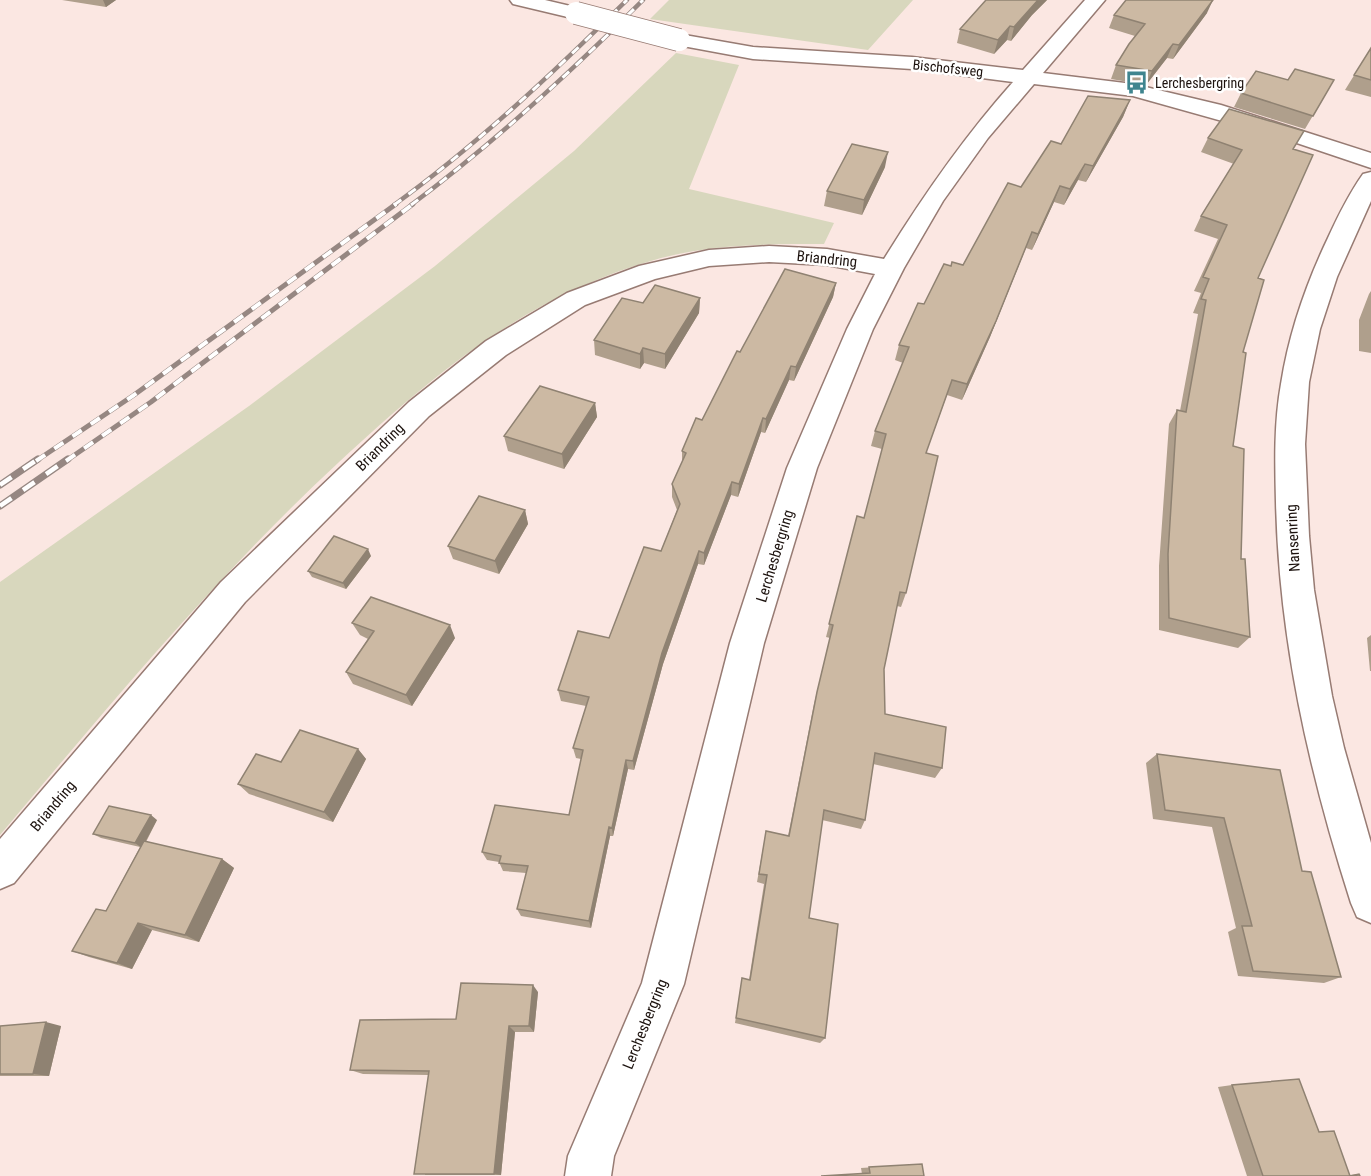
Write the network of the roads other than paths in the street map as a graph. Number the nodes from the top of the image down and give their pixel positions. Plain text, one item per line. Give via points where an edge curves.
1 (520, 0) edge
2 (1095, 0) edge
3 (1028, 76) junction
4 (1371, 161) edge
5 (1371, 179) edge
6 (891, 267) junction
7 (0, 869) edge
8 (1371, 903) edge
9 (588, 1176) edge

1 - 3 street, Bischofsweg, bridge via 678,40 753,53 912,63
2 - 3 street, Lerchesbergring
3 - 4 street, Bischofsweg via 1133,90 1284,131
3 - 6 street, Lerchesbergring via 973,142
5 - 8 street, Nansenring via 1343,229 1311,318 1295,382 1290,452 1295,582 1306,664 1344,819
6 - 7 street, Briandring via 827,257 769,254 708,258 648,272 576,299 496,348 419,409 233,592
6 - 9 street, Lerchesbergring via 860,329 802,468 747,643 663,984 591,1156

